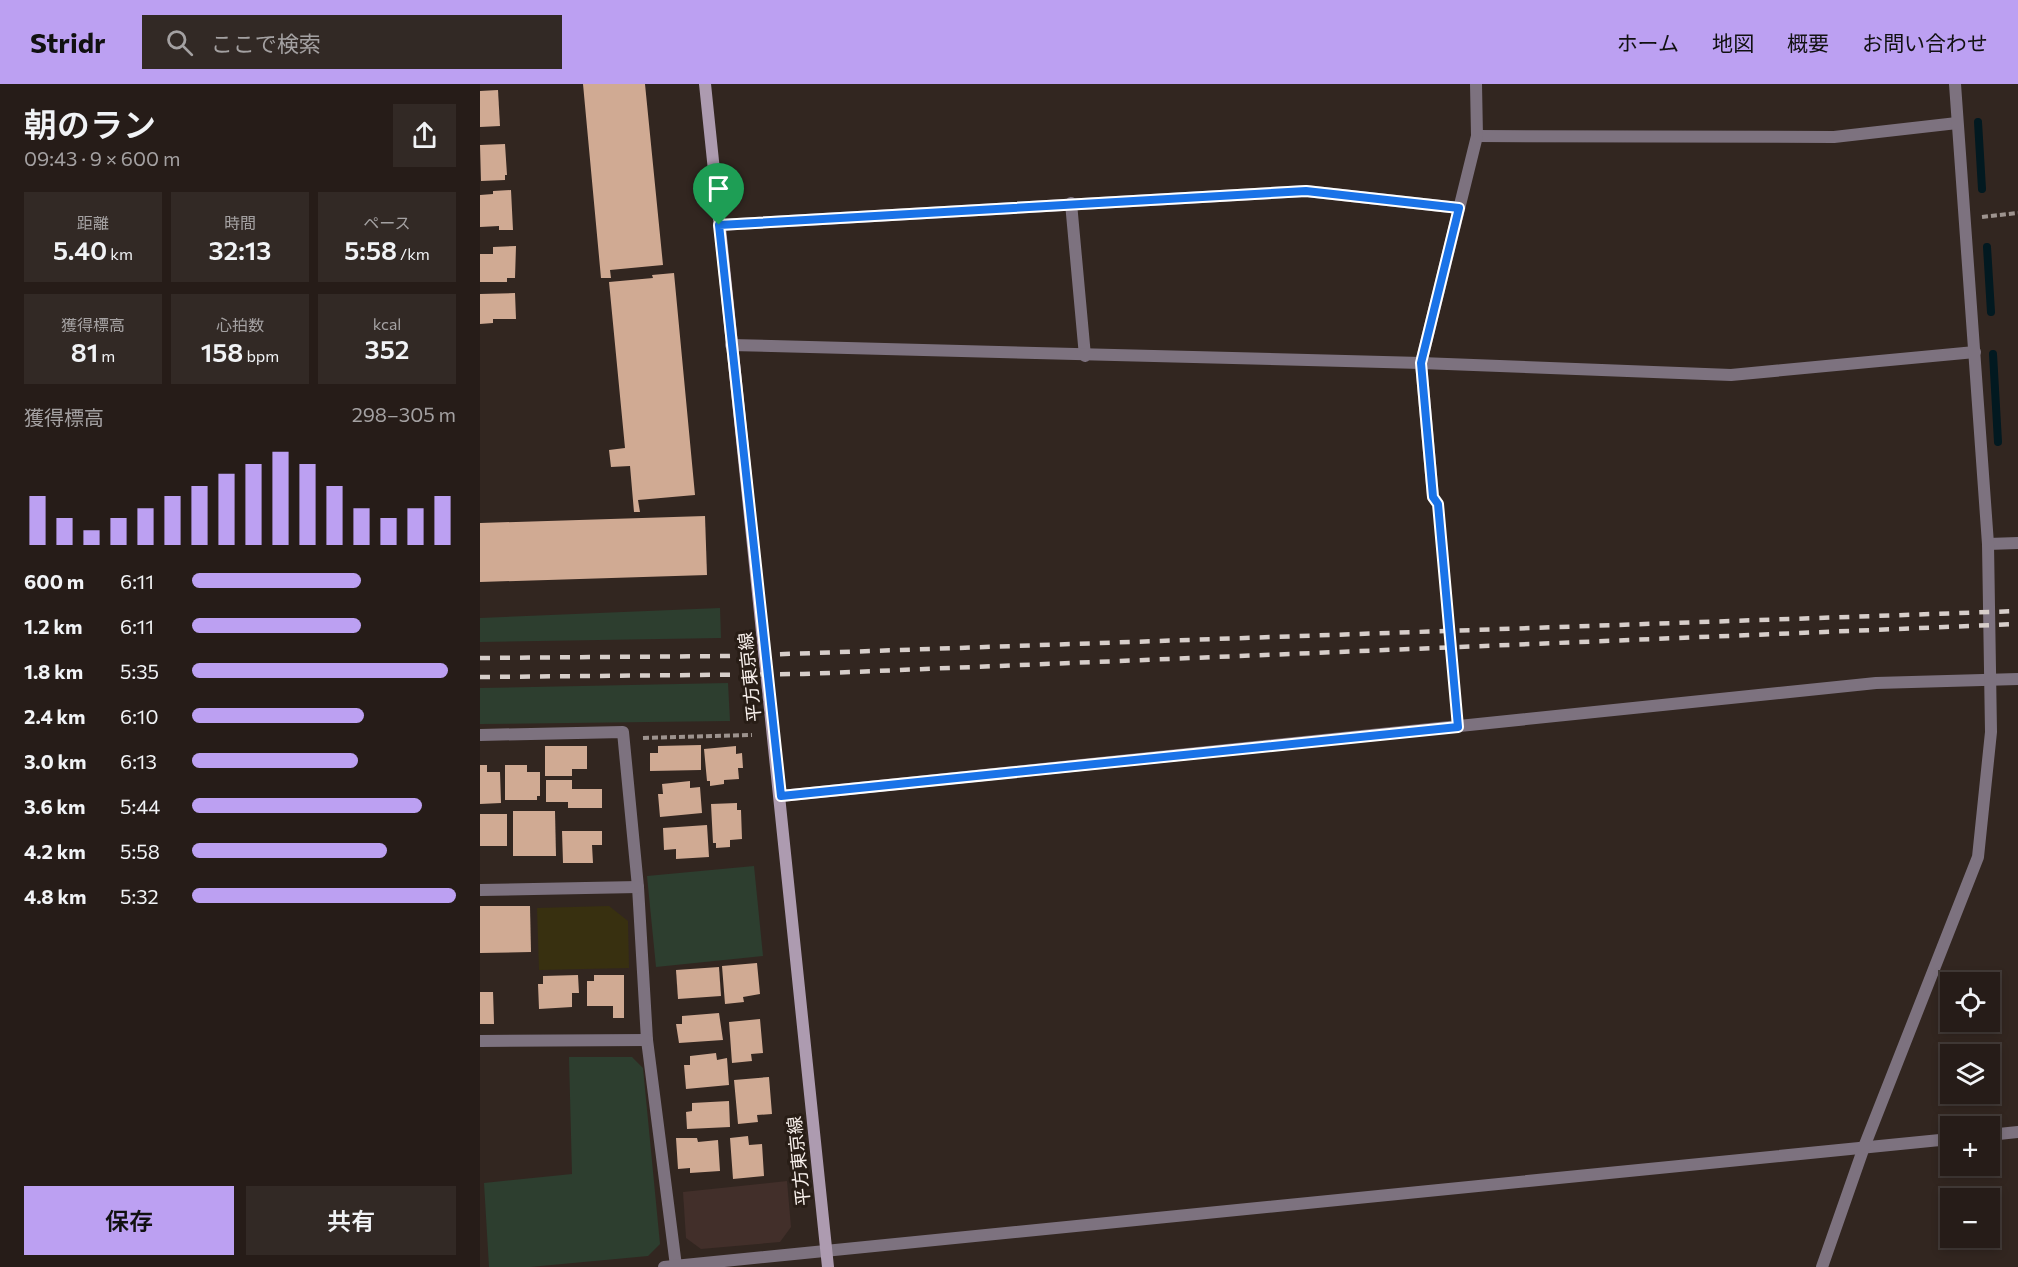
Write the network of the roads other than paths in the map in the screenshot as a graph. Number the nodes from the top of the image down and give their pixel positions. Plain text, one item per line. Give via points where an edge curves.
1 (705, 84) edge
2 (1476, 84) edge
3 (1955, 84) edge
4 (1957, 123) junction
5 (1477, 136) junction
6 (1071, 203) junction
7 (1459, 208) junction
8 (719, 225) junction
9 (731, 345) junction
10 (1975, 352) junction
11 (1084, 357) junction
12 (1421, 363) junction
13 (1433, 497) road end
14 (2018, 543) edge
15 (1988, 544) junction
16 (1989, 679) junction
17 (2018, 679) edge
18 (480, 735) edge
19 (781, 796) junction
20 (638, 887) junction
21 (480, 890) edge
22 (647, 1040) junction
23 (480, 1041) edge
24 (2018, 1132) edge
25 (2000, 1134) edge
26 (1940, 1140) edge
27 (1864, 1147) junction
28 (826, 1251) junction
29 (670, 1266) edge
30 (828, 1267) edge
31 (1822, 1267) edge

1 - 8 main road, 平方東京線
2 - 5 street
3 - 4 street
4 - 5 street via 1834,137
4 - 10 street
5 - 7 street
6 - 7 street via 1306,191
6 - 8 street
6 - 11 street
7 - 12 street
8 - 9 main road, 平方東京線
9 - 11 street
9 - 19 main road, 平方東京線
10 - 12 street via 1731,375
10 - 15 street
11 - 12 street
12 - 13 street
14 - 15 street
15 - 16 street
16 - 17 street
16 - 19 street via 1876,683
16 - 27 street via 1991,732 1978,857
18 - 20 street via 623,732
19 - 28 main road, 平方東京線
20 - 21 street
20 - 22 street
22 - 23 street
22 - 29 street
24 - 25 street
26 - 27 street
27 - 28 street
27 - 31 street
28 - 29 street
28 - 30 main road, 平方東京線

